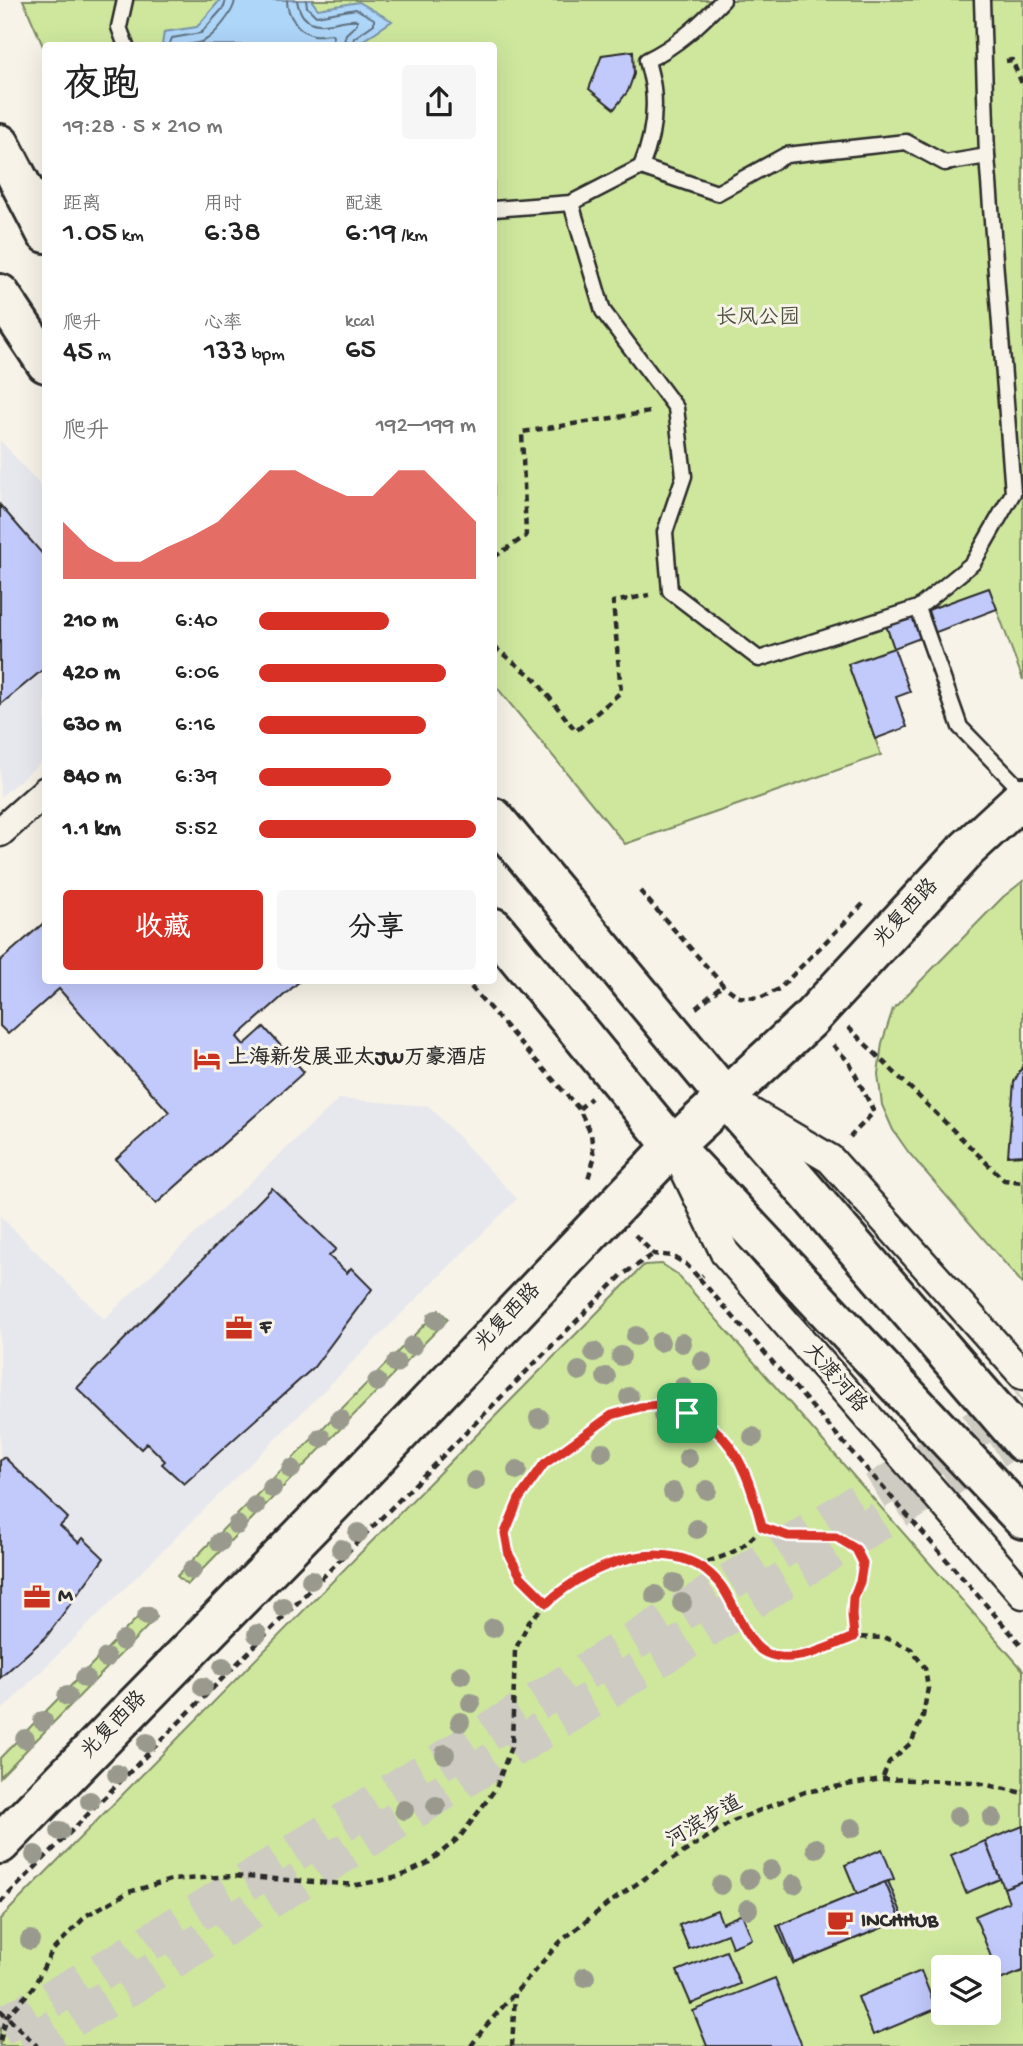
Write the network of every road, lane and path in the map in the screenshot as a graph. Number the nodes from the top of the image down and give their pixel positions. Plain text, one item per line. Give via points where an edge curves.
1 (125, 0) edge
2 (723, 0) edge
3 (982, 0) edge
4 (125, 42) edge
5 (0, 144) edge
6 (987, 156) junction
7 (642, 167) junction
8 (571, 203) junction
9 (497, 209) edge
10 (42, 225) edge
11 (0, 294) edge
12 (42, 357) edge
13 (676, 408) junction
14 (1018, 492) edge
15 (497, 555) edge
16 (670, 591) junction
17 (918, 608) junction
18 (497, 649) edge
19 (1023, 792) edge
20 (42, 795) edge
21 (1023, 797) edge
22 (497, 822) edge
23 (0, 832) edge
24 (640, 891) dead end
25 (874, 892) dead end
26 (497, 932) edge
27 (471, 987) dead end
28 (824, 1004) junction
29 (726, 1098) junction
30 (673, 1146) junction
31 (1023, 1182) edge
32 (586, 1184) dead end
33 (654, 1254) dead end
34 (699, 1278) dead end
35 (1023, 1376) edge
36 (1023, 1442) edge
37 (1023, 1519) edge
38 (762, 1527) junction
39 (699, 1564) junction
40 (1023, 1594) edge
41 (547, 1603) junction
42 (854, 1637) junction
43 (1023, 1647) edge
44 (882, 1779) junction
45 (1023, 1793) edge
46 (0, 1844) edge
47 (0, 1903) edge
48 (515, 1993) junction
49 (0, 2010) edge
50 (7, 2016) junction
51 (0, 2041) edge
52 (37, 2046) edge
53 (471, 2046) edge
54 (512, 2046) edge

1 - 4 lane via 119,27
2 - 7 lane via 696,28 647,60 653,88 652,120
3 - 6 lane
5 - 10 main road
6 - 7 lane via 945,163 906,142 786,155 717,193
6 - 14 lane
7 - 8 lane
8 - 9 lane
8 - 13 lane via 603,311
11 - 12 main road
13 - 15 path via 522,432 526,536
13 - 16 lane via 684,476 665,531
14 - 17 lane via 973,563
16 - 17 lane via 759,659
16 - 18 path via 613,601 621,692 576,731 534,678
17 - 19 lane via 960,727
20 - 23 street
21 - 28 main road, 光复西路 via 967,849
22 - 29 main road
24 - 25 path via 723,985 739,997 760,998 779,989
26 - 30 main road, 大渡河路
27 - 32 path via 579,1109 591,1134 594,1158
28 - 29 main road, 光复西路
28 - 31 path via 1004,1180
29 - 30 main road, 光复西路
29 - 35 street via 830,1158
29 - 36 main road
30 - 37 main road, 大渡河路
30 - 40 street, 大渡河路 via 724,1253
30 - 46 main road, 光复西路
33 - 47 path via 622,1275
34 - 43 path
38 - 39 path via 732,1554
38 - 41 path via 739,1459 715,1430 667,1404 612,1415 544,1464 519,1499 505,1533 509,1555 521,1577
38 - 42 path via 788,1536 836,1537 856,1549 863,1563 853,1598
39 - 41 path via 675,1555 640,1555 600,1569
39 - 42 path via 720,1584 764,1653 783,1658 804,1656
41 - 50 path via 530,1620 515,1650 512,1744 496,1788 460,1837 428,1863 400,1877 357,1885 233,1876 172,1880 130,1892 86,1915 52,1951 33,1989
42 - 44 path via 886,1638 911,1649 925,1668 928,1688 923,1716 911,1743 889,1762
44 - 45 path, 河滨步道 via 974,1782
44 - 48 path, 河滨步道 via 805,1792 733,1821 609,1903 561,1941
48 - 53 path, 河滨步道
48 - 54 path
49 - 50 path
50 - 51 path
50 - 52 path

